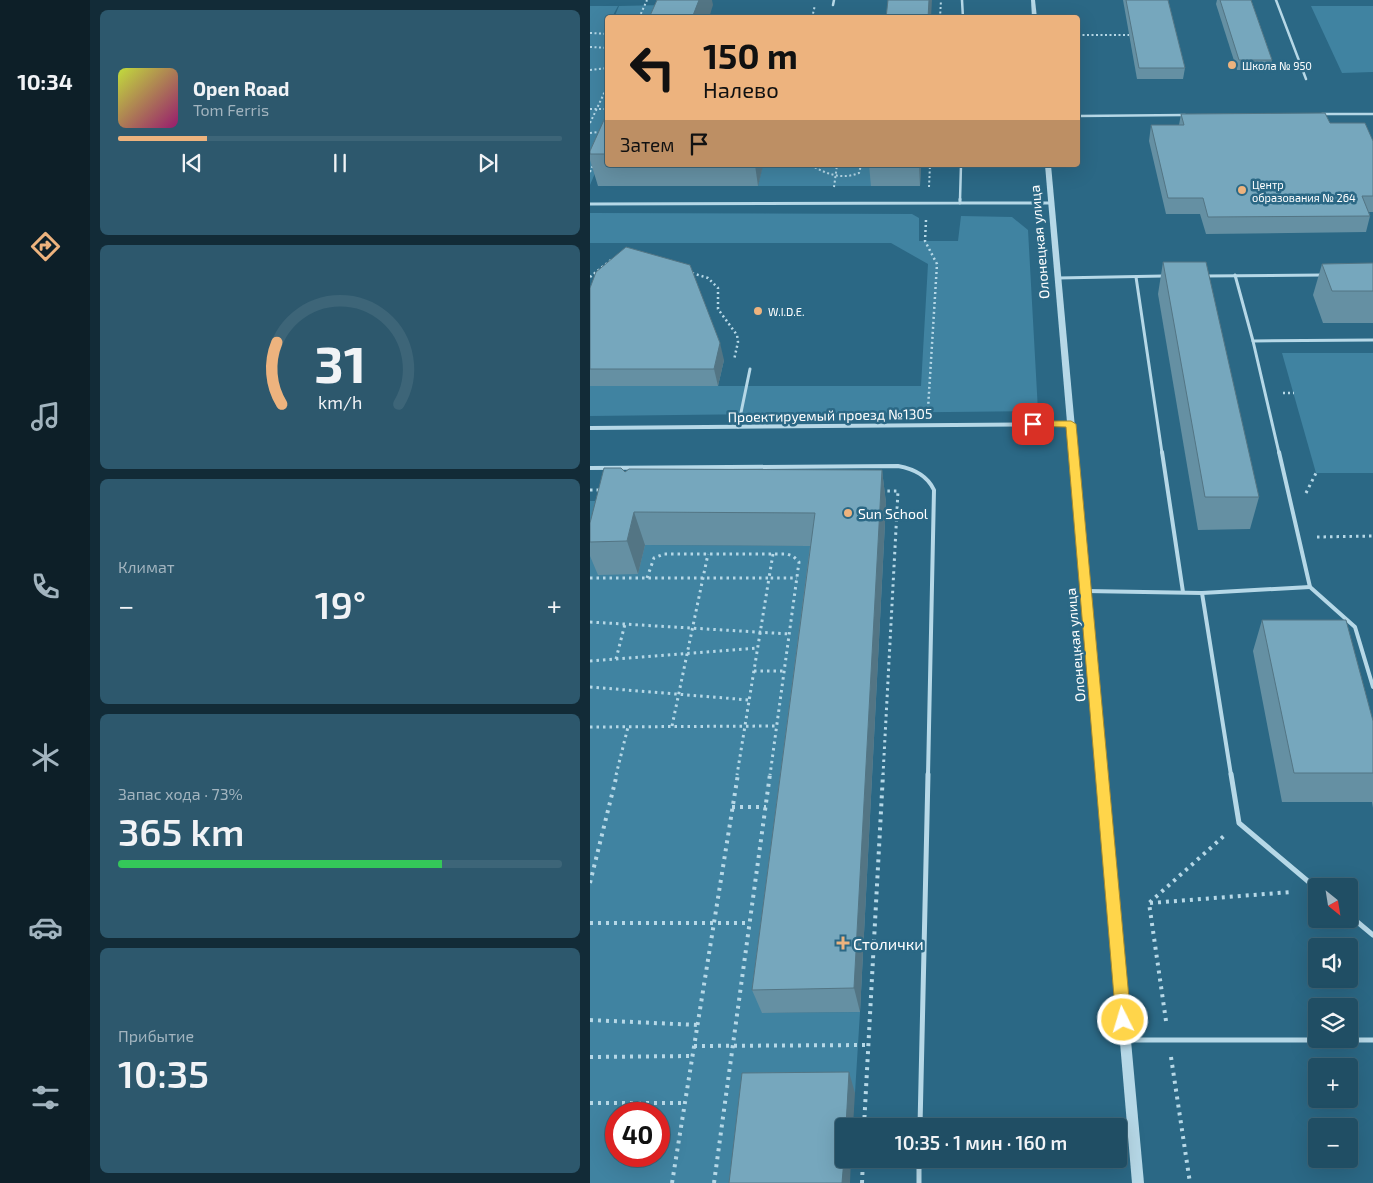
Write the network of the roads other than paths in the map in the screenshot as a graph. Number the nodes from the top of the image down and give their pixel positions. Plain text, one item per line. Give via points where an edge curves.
1 (834, 0) edge
2 (962, 0) edge
3 (1033, 0) edge
4 (1276, 0) edge
5 (833, 4) dead end
6 (964, 15) edge
7 (1035, 15) edge
8 (1306, 79) dead end
9 (1315, 114) edge
10 (1373, 114) edge
11 (1189, 115) edge
12 (1080, 116) edge
13 (961, 167) edge
14 (1048, 167) edge
15 (960, 203) junction
16 (1051, 203) junction
17 (590, 204) edge
18 (1324, 275) edge
19 (1166, 276) edge
20 (1196, 276) edge
21 (1235, 276) junction
22 (1136, 277) junction
23 (1058, 278) junction
24 (1253, 340) junction
25 (1373, 340) edge
26 (750, 369) road end
27 (1071, 424) junction
28 (738, 427) junction
29 (590, 428) edge
30 (647, 467) junction
31 (590, 468) edge
32 (644, 474) edge
33 (1310, 587) junction
34 (1086, 591) junction
35 (1183, 592) junction
36 (1202, 593) junction
37 (1373, 687) edge
38 (1308, 881) edge
39 (1358, 922) edge
40 (1373, 935) edge
41 (1125, 1040) junction
42 (1373, 1040) edge
43 (920, 1118) edge
44 (920, 1168) edge
45 (919, 1183) edge
46 (1138, 1183) edge

1 - 5 lane
2 - 6 lane
3 - 7 street
4 - 8 lane
9 - 10 lane
11 - 12 lane
13 - 15 lane
14 - 16 street, Олонецкая улица
15 - 16 lane
15 - 17 lane
16 - 23 street, Олонецкая улица
18 - 21 lane
19 - 22 lane
20 - 21 lane
21 - 24 lane
22 - 23 lane
22 - 35 lane
23 - 27 street, Олонецкая улица
24 - 25 lane
24 - 33 lane
26 - 28 lane
27 - 28 street, Проектируемый проезд №1305
27 - 34 street, Олонецкая улица
28 - 29 street, Проектируемый проезд №1305
30 - 31 lane
30 - 32 lane
30 - 43 lane via 906,467 927,477 934,490
33 - 36 lane
33 - 37 lane via 1355,627
34 - 35 lane
34 - 41 street, Олонецкая улица
35 - 36 lane
36 - 38 lane via 1238,823
39 - 40 lane
41 - 42 lane
41 - 46 street, Олонецкая улица
44 - 45 lane

